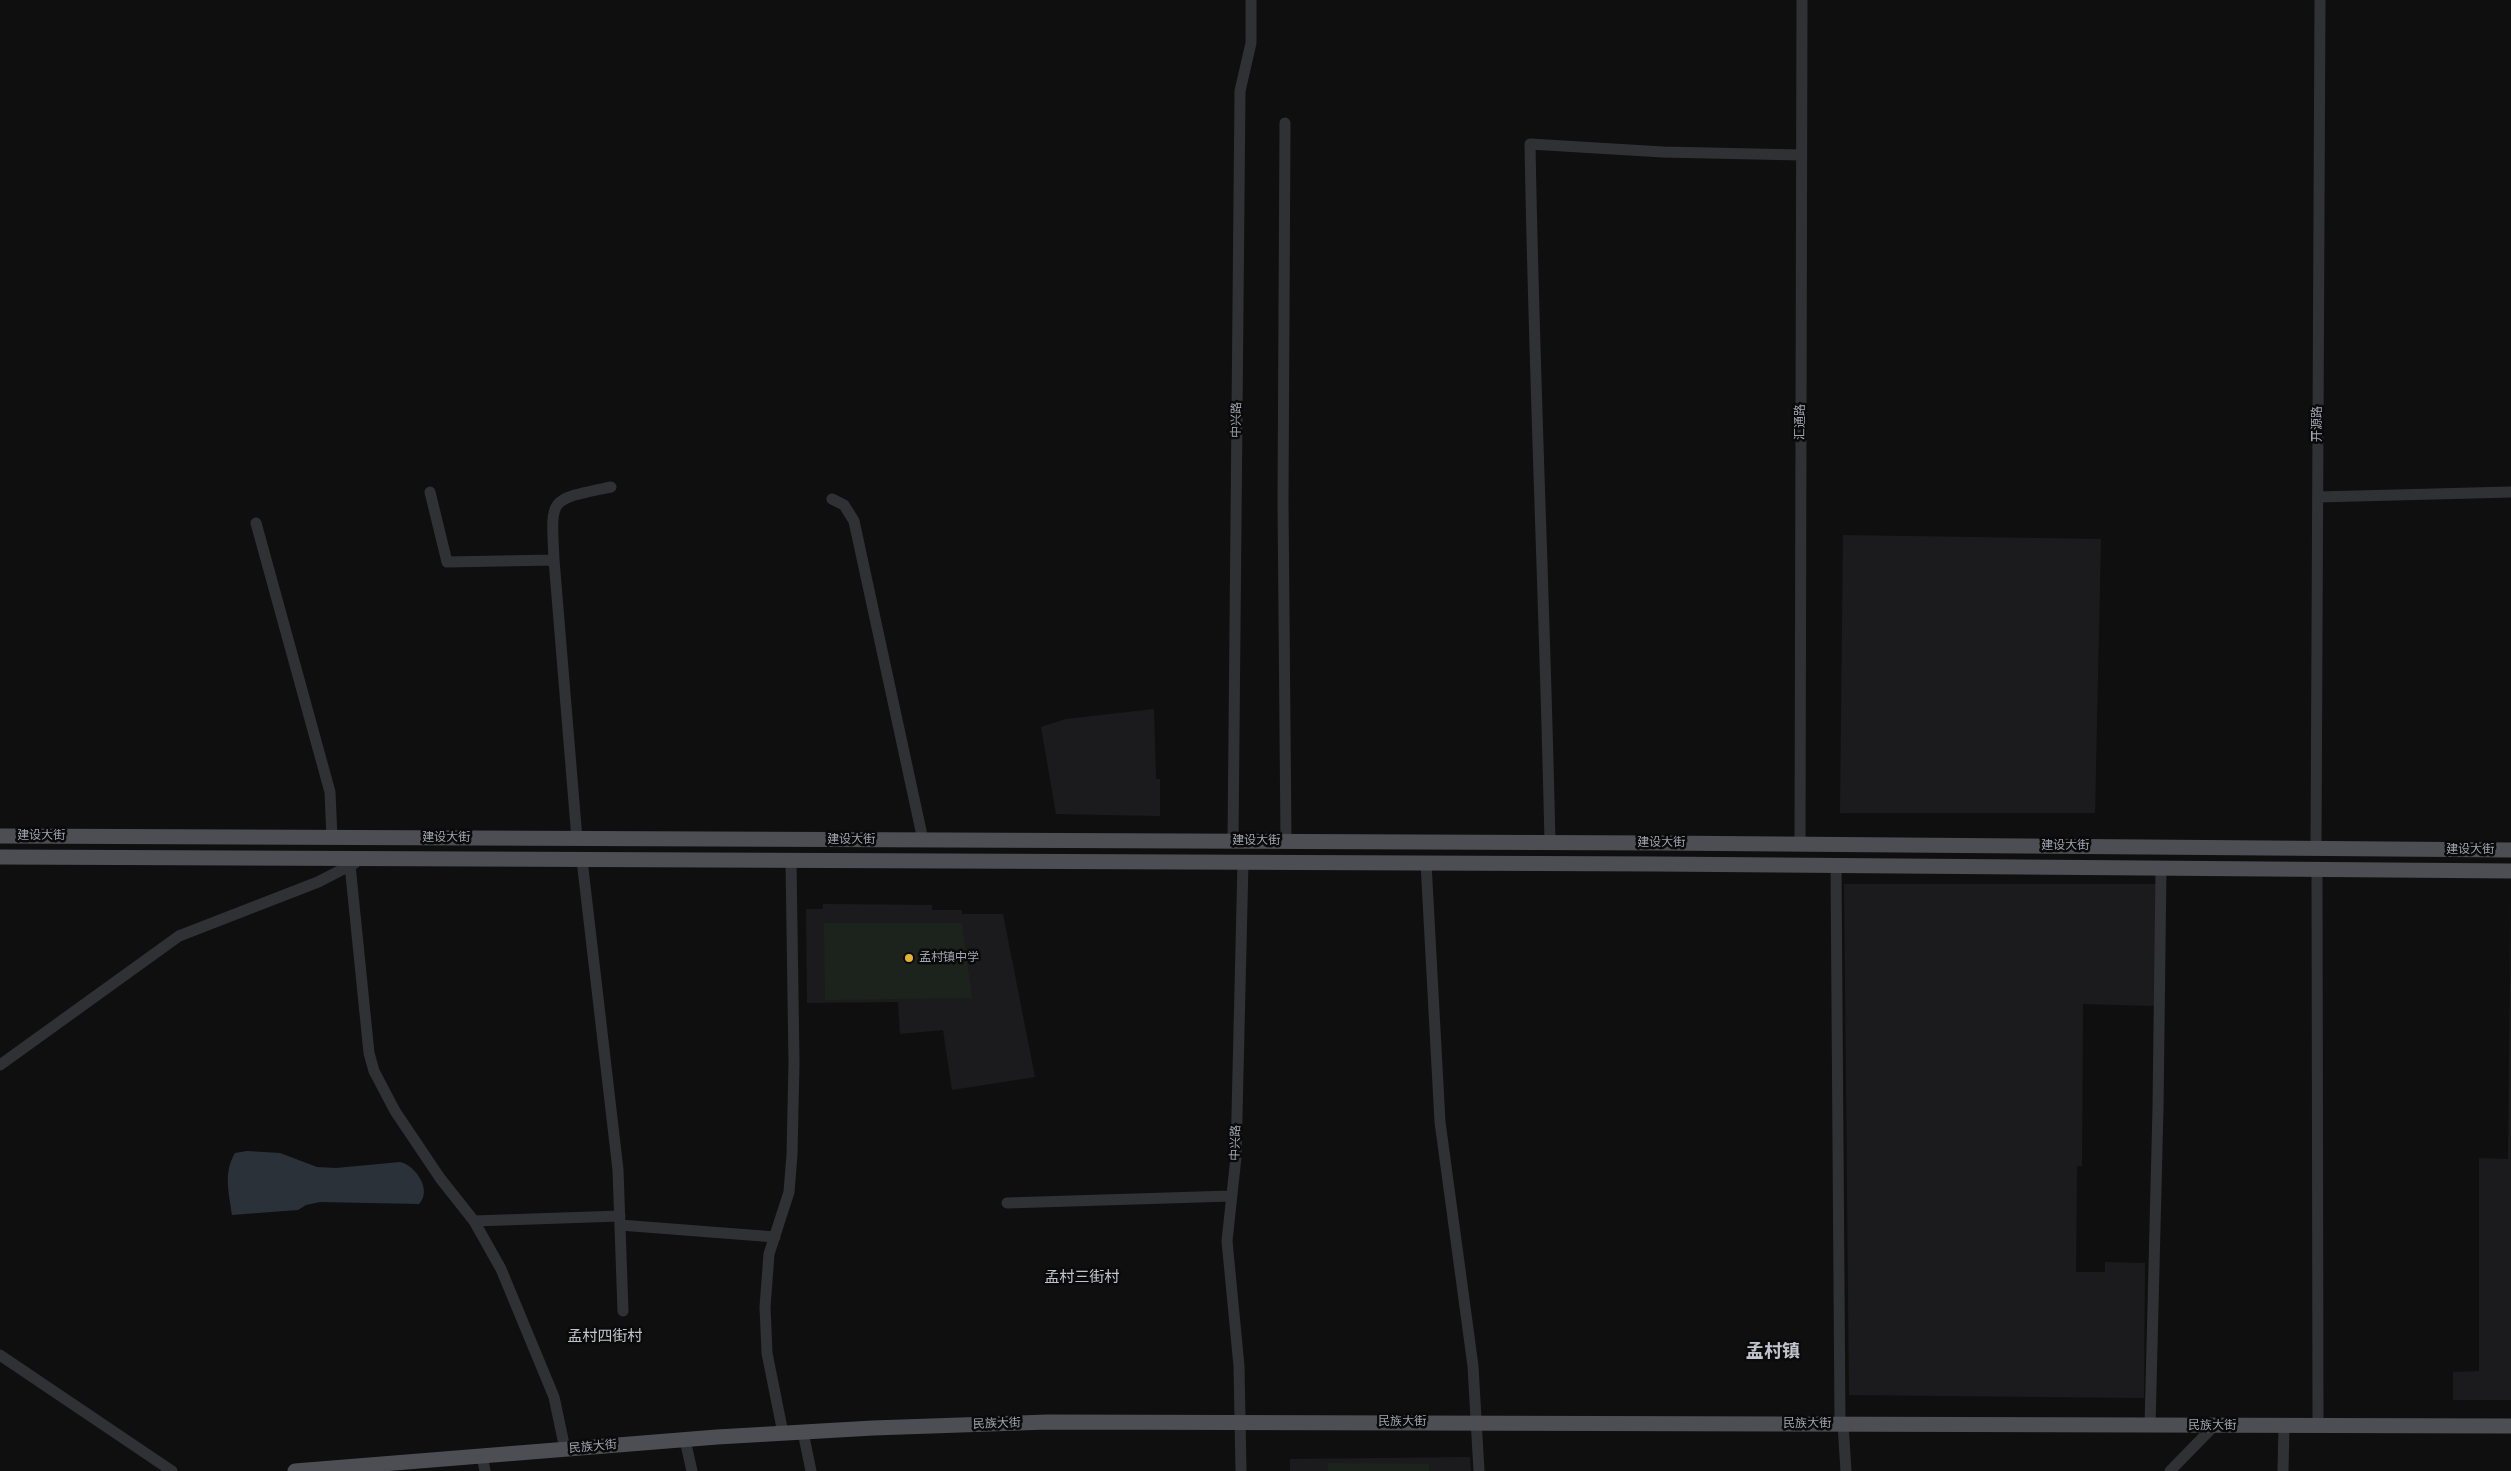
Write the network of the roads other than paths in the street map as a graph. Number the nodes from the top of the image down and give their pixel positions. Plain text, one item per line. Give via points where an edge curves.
1 (1251, 0) edge
2 (1802, 0) edge
3 (2320, 0) edge
4 (1284, 123) dead end
5 (1802, 155) junction
6 (611, 488) dead end
7 (430, 492) dead end
8 (2511, 492) edge
9 (2318, 497) junction
10 (832, 500) dead end
11 (256, 523) dead end
12 (554, 560) junction
13 (0, 836) edge
14 (332, 838) junction
15 (576, 839) junction
16 (924, 840) junction
17 (1233, 841) junction
18 (1286, 842) junction
19 (1550, 843) junction
20 (1800, 844) junction
21 (2316, 848) junction
22 (2511, 850) edge
23 (0, 857) edge
24 (582, 860) junction
25 (790, 860) junction
26 (356, 862) junction
27 (1243, 862) junction
28 (1426, 863) junction
29 (1836, 866) junction
30 (2161, 868) junction
31 (2317, 869) junction
32 (2511, 871) edge
33 (0, 1065) edge
34 (1231, 1196) junction
35 (1008, 1203) dead end
36 (474, 1221) junction
37 (620, 1221) junction
38 (775, 1237) junction
39 (623, 1311) dead end
40 (0, 1355) edge
41 (1241, 1422) junction
42 (1476, 1422) junction
43 (1841, 1424) junction
44 (2150, 1426) junction
45 (2214, 1426) junction
46 (2284, 1426) junction
47 (2318, 1426) junction
48 (2511, 1426) edge
49 (803, 1432) junction
50 (783, 1433) junction
51 (685, 1440) junction
52 (565, 1449) junction
53 (482, 1456) junction
54 (172, 1471) edge
55 (295, 1471) edge
56 (485, 1471) edge
57 (692, 1471) edge
58 (811, 1471) edge
59 (1241, 1471) edge
60 (1478, 1471) edge
61 (1846, 1471) edge
62 (2170, 1471) edge
63 (2283, 1471) edge

1 - 17 street, 中兴路 via 1251,43 1240,91
2 - 5 street, 汇通路
3 - 9 street, 开源路
4 - 18 street
5 - 19 street via 1663,152 1530,144
5 - 20 street, 汇通路
6 - 12 street via 566,496 556,505 552,514
7 - 12 street via 447,562
8 - 9 street
9 - 21 street, 开源路
10 - 16 street via 844,505 854,521
11 - 14 street via 330,792
12 - 15 street
13 - 14 main road, 建设大街
14 - 15 main road, 建设大街
15 - 16 main road, 建设大街
16 - 17 main road, 建设大街
17 - 18 main road, 建设大街
18 - 19 main road, 建设大街
19 - 20 main road, 建设大街
20 - 21 main road, 建设大街
21 - 22 main road, 建设大街
23 - 26 main road, 建设大街
24 - 25 main road, 建设大街
24 - 26 main road, 建设大街
24 - 37 street via 618,1170
25 - 27 main road, 建设大街
25 - 38 street via 794,1063 792,1155 789,1192
26 - 33 street via 318,882 180,936
26 - 36 street via 369,1053 374,1071 395,1111 440,1178
27 - 28 main road, 建设大街
27 - 34 street, 中兴路 via 1236,1157
28 - 29 main road, 建设大街
28 - 42 street via 1440,1122 1473,1366
29 - 30 main road, 建设大街
29 - 43 street
30 - 31 main road, 建设大街
30 - 44 street
31 - 32 main road, 建设大街
31 - 47 street
34 - 35 street
34 - 41 street, 中兴路 via 1227,1264 1239,1366
36 - 37 street
36 - 52 street via 501,1269 542,1364 554,1397
37 - 38 street
37 - 39 street
38 - 50 street via 766,1279 765,1330
40 - 54 street
41 - 42 main road, 民族大街
41 - 49 main road, 民族大街 via 1048,1422
41 - 59 street, 中兴路
42 - 43 main road, 民族大街
42 - 60 street
43 - 44 main road, 民族大街
43 - 61 street
44 - 45 main road, 民族大街
45 - 46 main road, 民族大街
45 - 62 street
46 - 47 main road, 民族大街
46 - 63 street
47 - 48 main road, 民族大街
49 - 50 main road, 民族大街
49 - 58 street
50 - 51 main road, 民族大街
51 - 52 main road, 民族大街
51 - 57 street
52 - 53 main road, 民族大街
53 - 55 main road, 民族大街
53 - 56 street

